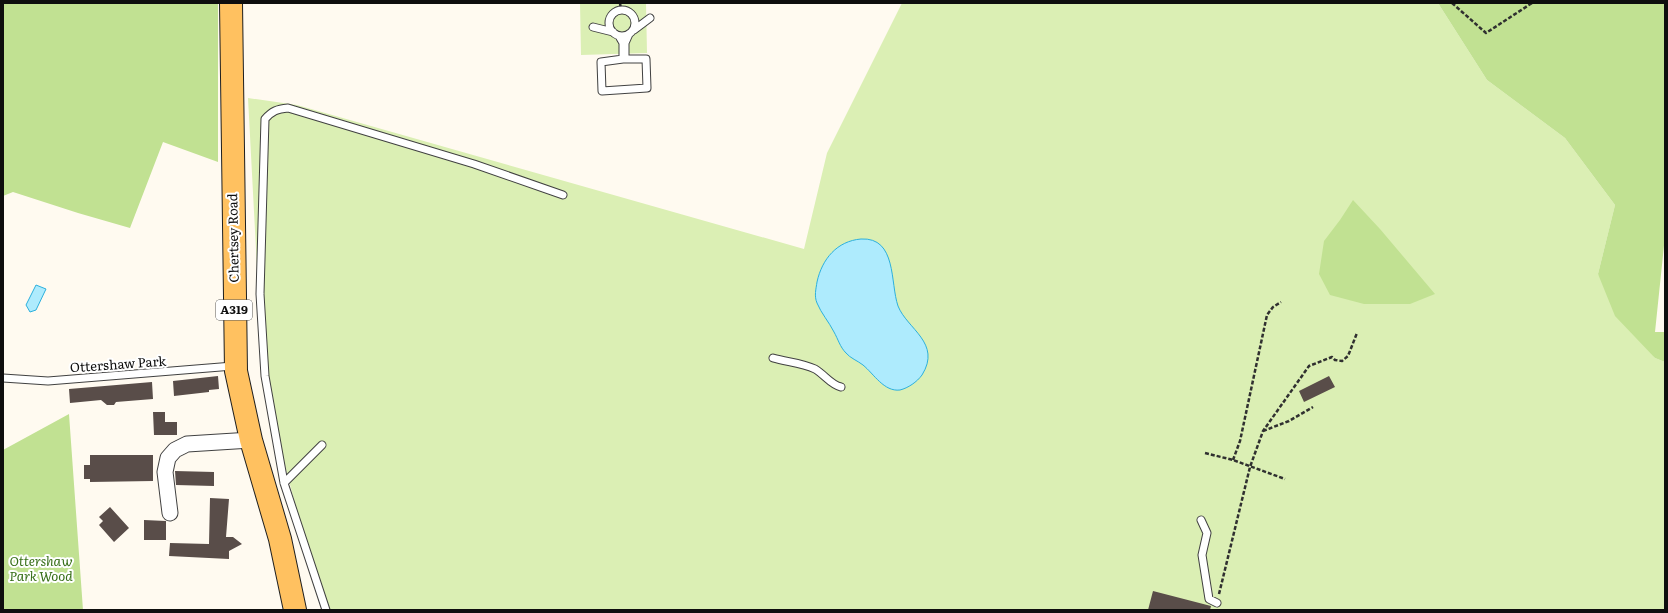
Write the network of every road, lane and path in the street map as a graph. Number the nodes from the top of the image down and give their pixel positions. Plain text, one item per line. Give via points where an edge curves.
1 (231, 3) edge
2 (1452, 3) edge
3 (1532, 3) edge
4 (621, 7) edge
5 (650, 18) dead end
6 (593, 27) dead end
7 (631, 32) junction
8 (616, 34) junction
9 (563, 195) dead end
10 (1280, 302) dead end
11 (1357, 333) dead end
12 (773, 358) dead end
13 (236, 366) junction
14 (3, 378) edge
15 (841, 387) dead end
16 (1313, 407) dead end
17 (1263, 431) junction
18 (251, 440) junction
19 (322, 445) dead end
20 (1205, 453) dead end
21 (1232, 460) junction
22 (1250, 467) junction
23 (1285, 479) dead end
24 (284, 483) junction
25 (170, 514) dead end
26 (1201, 520) dead end
27 (1217, 603) joint
28 (295, 610) edge
29 (326, 610) edge

1 - 13 main road, Chertsey Road / A319
2 - 3 path via 1486,32
4 - 7 lane via 634,17 635,24
4 - 8 lane via 609,20 610,29
5 - 7 lane
6 - 8 lane
7 - 8 lane
7 - 8 lane via 625,43 625,59 646,59 647,88 602,92 601,62 623,59 623,43
9 - 24 lane via 474,164 288,108 271,112 265,119 260,294 265,376
10 - 21 path via 1267,315 1240,441
11 - 17 path via 1348,356 1342,360 1335,360 1332,357 1309,366
12 - 15 lane via 807,366 822,374 835,386
13 - 14 lane, Ottershaw Park via 48,381
13 - 18 main road, Chertsey Road / A319
16 - 17 path via 1289,421
17 - 22 path
18 - 25 street via 187,444 175,450 168,458 165,472
18 - 28 main road, Chertsey Road / A319 via 280,539
19 - 24 lane
20 - 21 path
21 - 22 path
22 - 23 path
22 - 27 path
24 - 29 lane
26 - 27 lane via 1207,533 1202,556 1209,599

